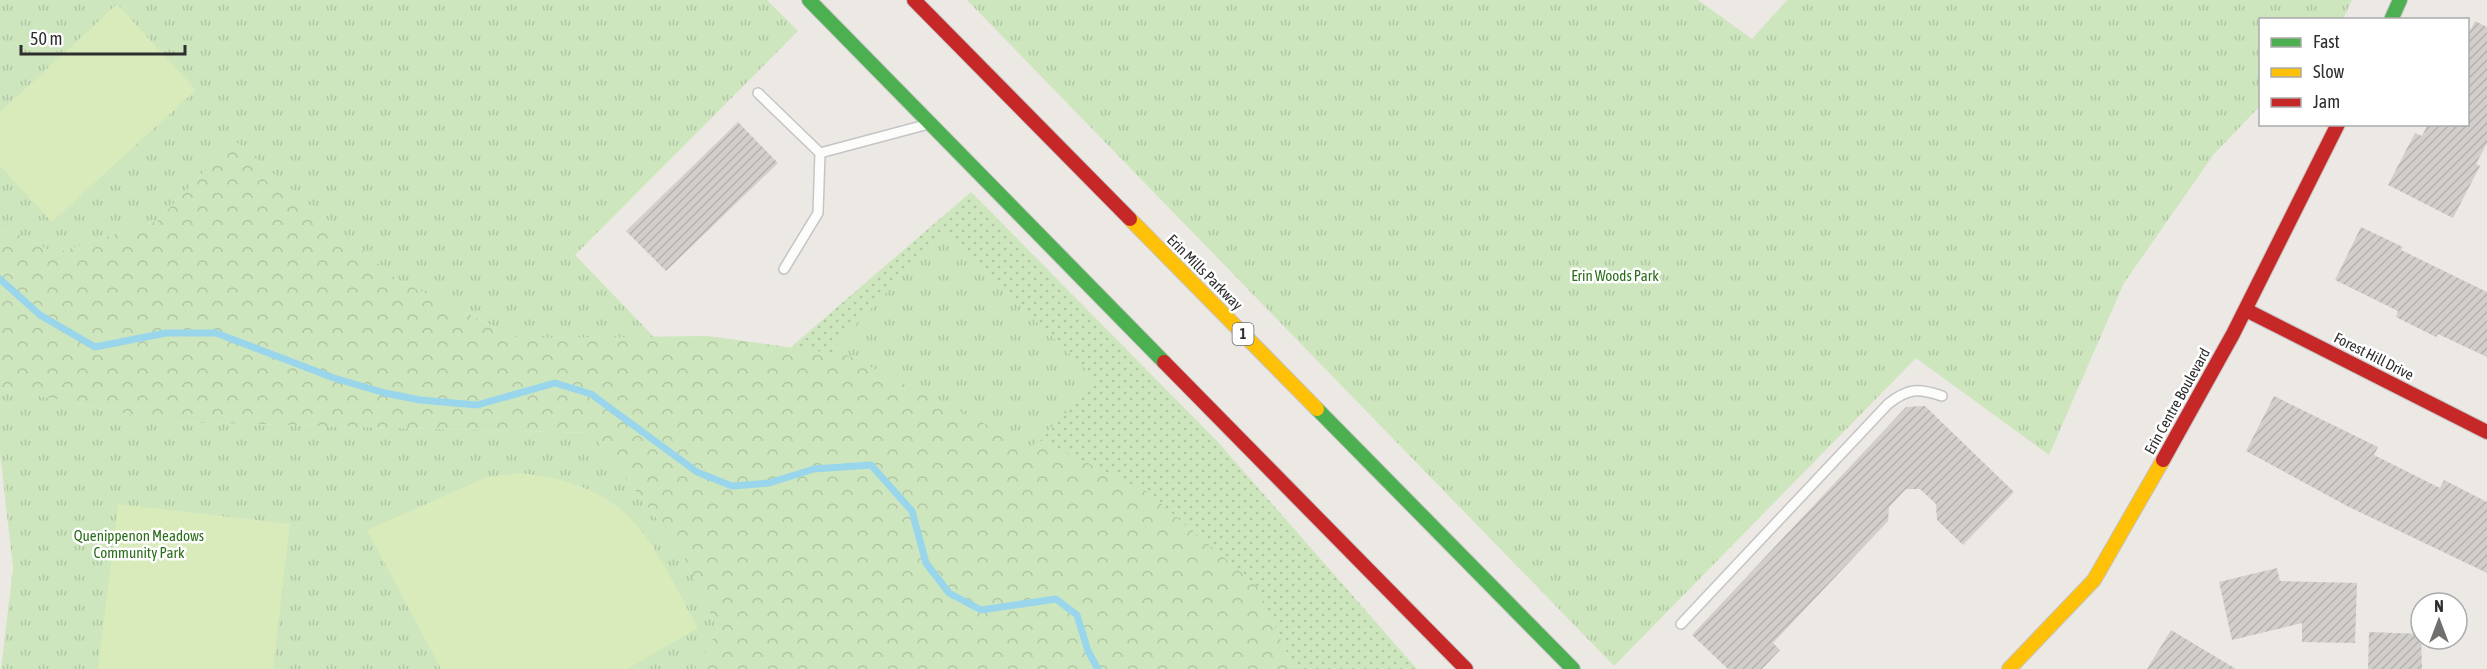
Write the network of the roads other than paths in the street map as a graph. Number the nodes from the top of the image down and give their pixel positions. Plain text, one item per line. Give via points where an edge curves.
1 (809, 0) edge
2 (914, 0) edge
3 (2400, 0) edge
4 (2392, 18) edge
5 (758, 93) dead end
6 (930, 124) junction
7 (2337, 126) edge
8 (820, 153) junction
9 (784, 269) dead end
10 (2246, 310) junction
11 (1942, 396) dead end
12 (2487, 432) edge
13 (1681, 624) dead end
14 (1466, 669) edge
15 (1573, 669) edge
16 (2008, 669) edge

1 - 6 main road
2 - 15 main road, Erin Mills Parkway / 1
3 - 4 main road
5 - 8 lane
6 - 8 lane
6 - 14 main road
7 - 10 main road, Erin Centre Boulevard
8 - 9 lane via 818,213
10 - 12 main road, Forest Hill Drive
10 - 16 main road, Erin Centre Boulevard via 2094,580
11 - 13 lane via 1924,390 1903,392 1888,404

